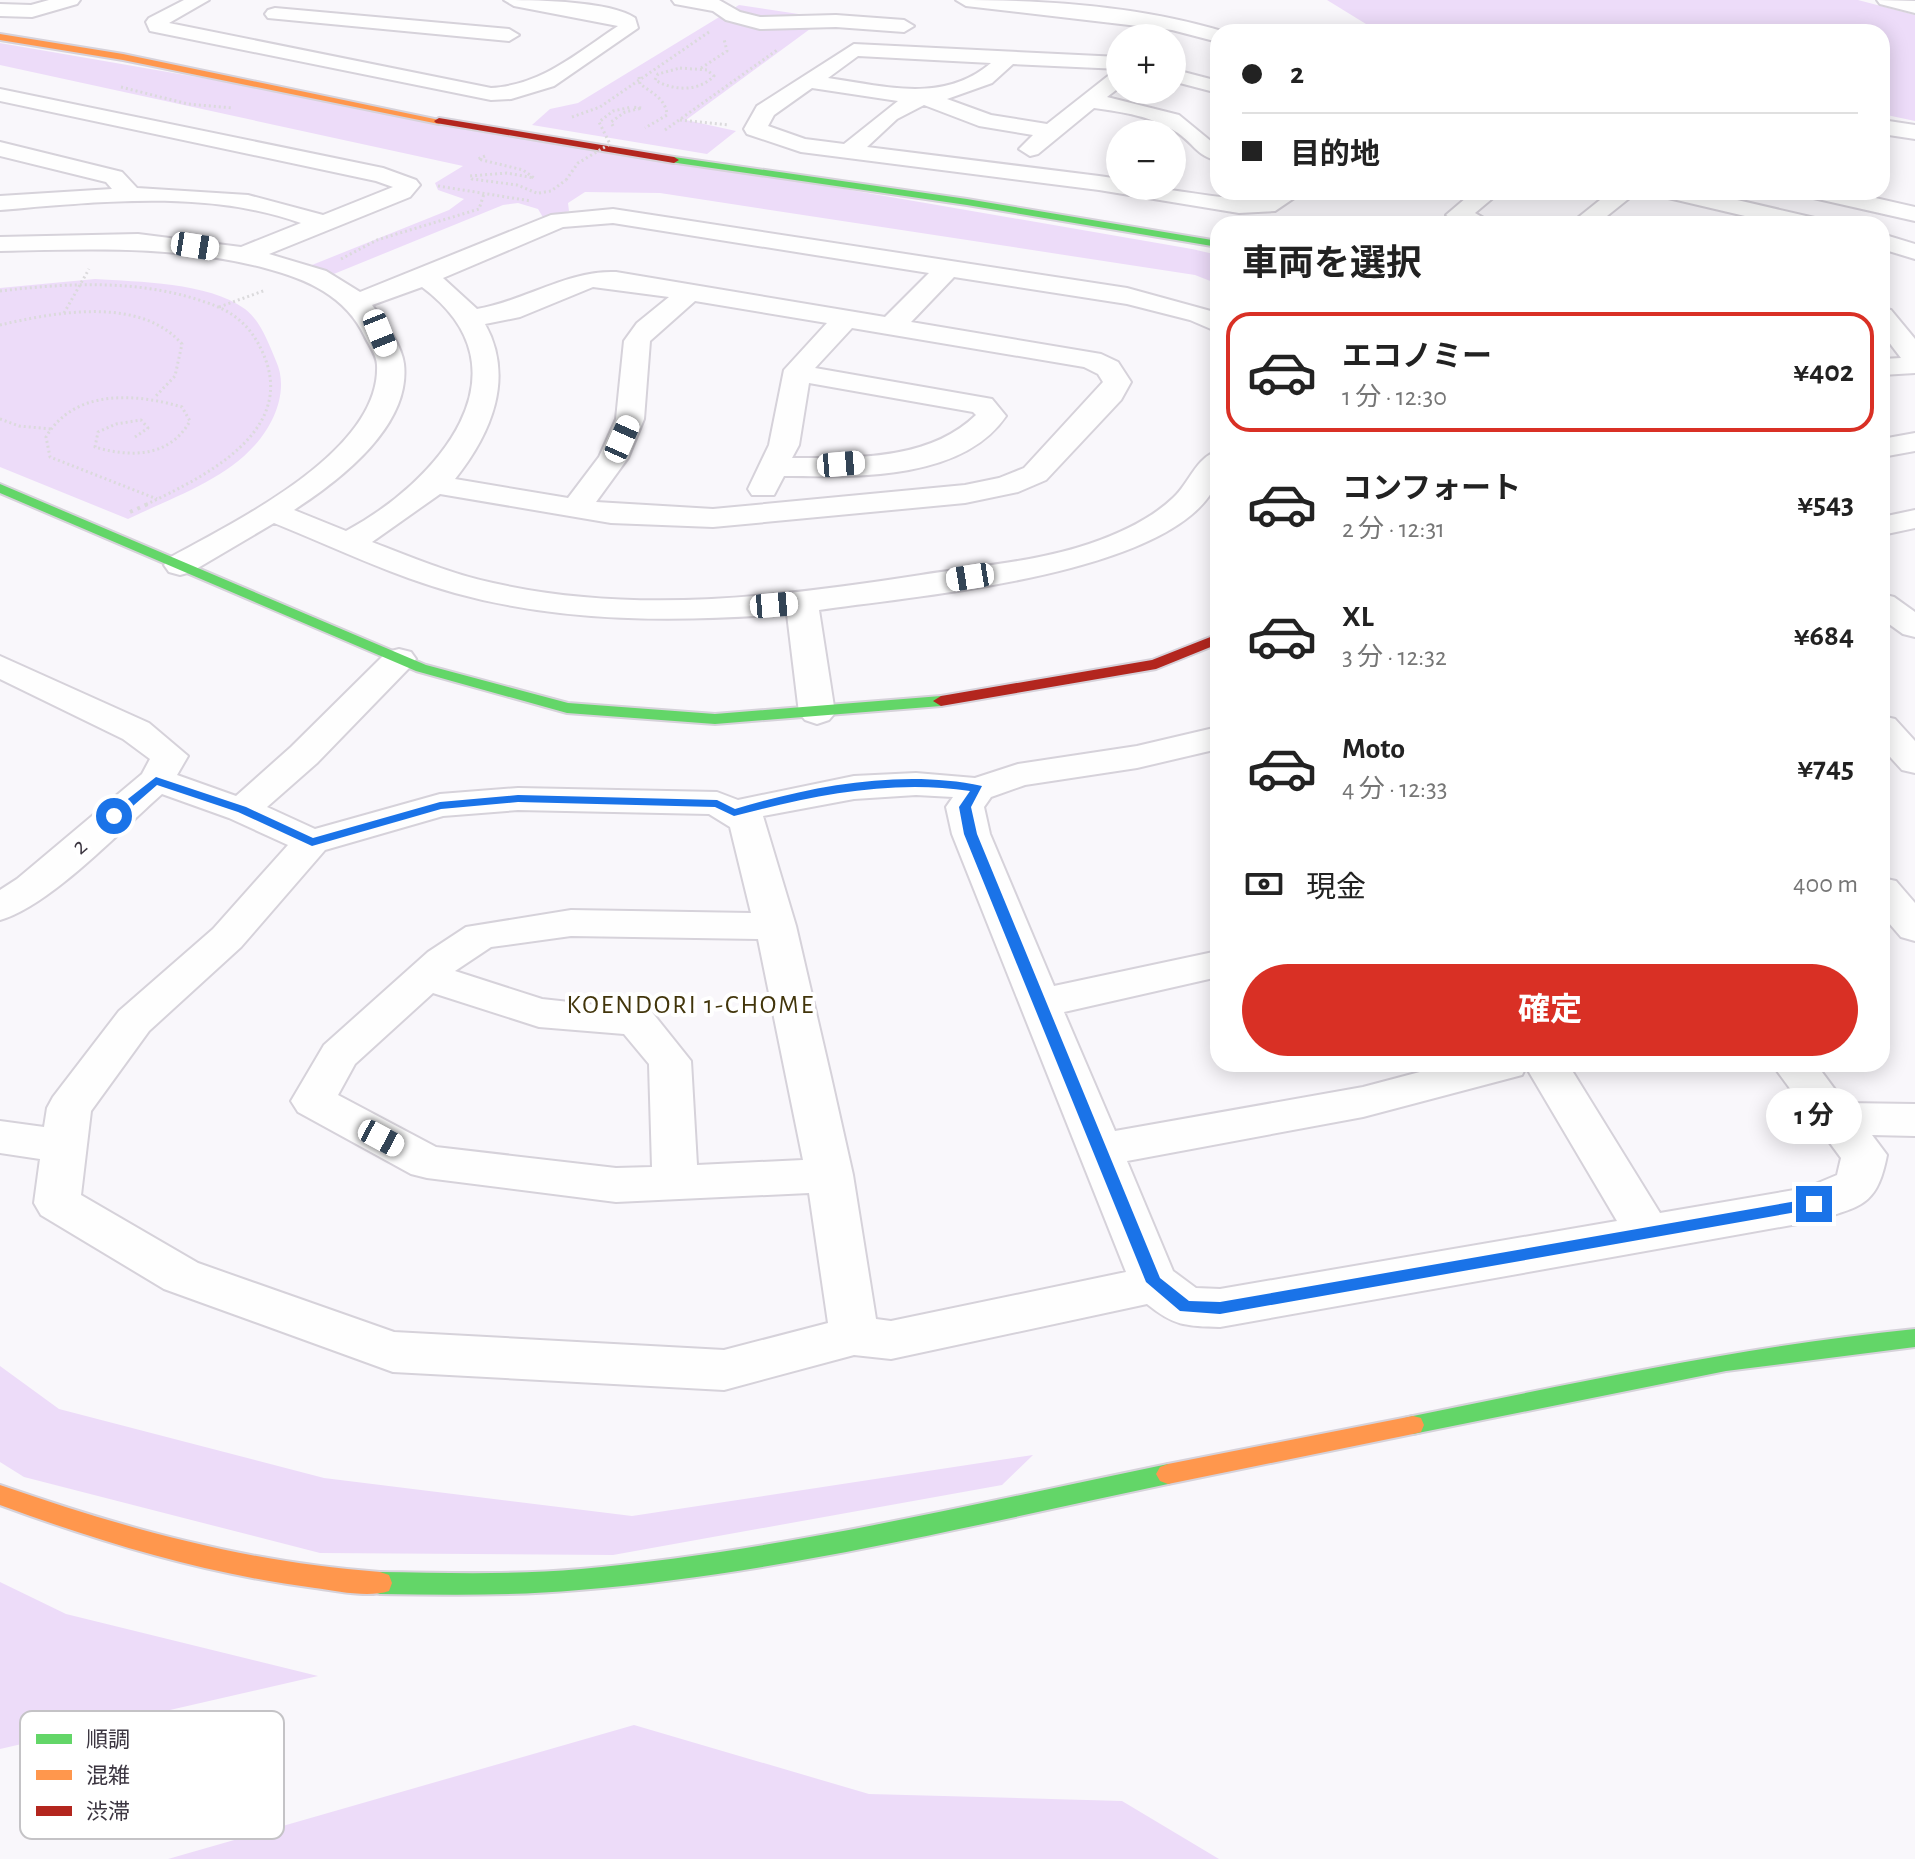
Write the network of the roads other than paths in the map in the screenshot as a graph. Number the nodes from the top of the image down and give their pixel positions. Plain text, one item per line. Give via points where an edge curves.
1 (70, 0) edge
2 (199, 0) edge
3 (302, 0) edge
4 (514, 0) edge
5 (682, 0) edge
6 (966, 0) edge
7 (1887, 0) edge
8 (444, 7) dead end
9 (555, 7) junction
10 (1915, 7) edge
11 (0, 10) edge
12 (262, 21) junction
13 (410, 26) junction
14 (930, 28) dead end
15 (1210, 34) edge
16 (509, 35) junction
17 (0, 37) edge
18 (223, 41) junction
19 (1186, 47) edge
20 (483, 50) dead end
21 (1210, 53) edge
22 (1008, 57) junction
23 (1106, 62) edge
24 (342, 64) junction
25 (458, 66) dead end
26 (1186, 79) edge
27 (432, 81) junction
28 (807, 81) junction
29 (1210, 85) edge
30 (1106, 88) edge
31 (292, 91) junction
32 (0, 95) edge
33 (929, 99) junction
34 (1090, 101) junction
35 (1890, 128) edge
36 (1050, 131) junction
37 (1915, 132) edge
38 (1208, 136) edge
39 (1186, 145) edge
40 (0, 149) edge
41 (850, 150) junction
42 (1004, 173) junction
43 (1106, 184) edge
44 (130, 194) junction
45 (1186, 196) edge
46 (1277, 200) edge
47 (1476, 200) edge
48 (1615, 200) edge
49 (1707, 200) edge
50 (1795, 200) edge
51 (1853, 200) edge
52 (967, 202) junction
53 (0, 203) edge
54 (1915, 214) edge
55 (1452, 216) edge
56 (1595, 216) edge
57 (1776, 216) joint
58 (323, 223) junction
59 (1210, 243) edge
60 (0, 244) edge
61 (1890, 244) edge
62 (1915, 252) edge
63 (243, 255) junction
64 (948, 268) junction
65 (424, 276) junction
66 (690, 292) junction
67 (355, 301) junction
68 (473, 318) junction
69 (847, 318) junction
70 (1210, 320) edge
71 (892, 326) junction
72 (1890, 326) edge
73 (1915, 357) edge
74 (1915, 365) edge
75 (1890, 367) edge
76 (798, 373) junction
77 (1915, 442) edge
78 (1890, 447) edge
79 (774, 467) junction
80 (1210, 471) edge
81 (433, 484) junction
82 (0, 488) edge
83 (576, 508) junction
84 (272, 512) junction
85 (748, 517) junction
86 (1915, 519) edge
87 (1890, 524) edge
88 (348, 542) junction
89 (180, 565) junction
90 (802, 603) junction
91 (1210, 642) edge
92 (399, 659) junction
93 (0, 666) edge
94 (817, 713) junction
95 (1890, 735) edge
96 (1210, 740) edge
97 (1915, 762) edge
98 (156, 780) junction
99 (978, 789) junction
100 (242, 810) junction
101 (734, 813) junction
102 (312, 842) junction
103 (1890, 899) edge
104 (0, 907) edge
105 (776, 926) junction
106 (1915, 928) edge
107 (1210, 966) edge
108 (426, 976) junction
109 (1040, 1003) junction
110 (1477, 1072) edge
111 (1551, 1072) edge
112 (1799, 1072) edge
113 (1833, 1118) junction
114 (1915, 1120) edge
115 (0, 1137) edge
116 (64, 1146) junction
117 (1100, 1150) junction
118 (830, 1175) junction
119 (675, 1182) junction
120 (1647, 1231) junction
121 (1154, 1282) junction
122 (854, 1336) junction
123 (1915, 1338) edge
124 (0, 1495) edge

1 - 11 street via 32,11
2 - 18 street via 156,22 157,27
3 - 12 street
4 - 9 street
5 - 14 street via 719,6 760,23
6 - 15 street via 1173,24
7 - 10 street
8 - 13 street
9 - 16 street
9 - 27 street via 622,18 628,28 531,91 491,94
12 - 13 street
12 - 18 street
13 - 16 street
13 - 24 street
16 - 20 street
17 - 31 street
18 - 24 street
19 - 21 street
22 - 23 street
22 - 28 street via 854,50
22 - 33 street via 982,83
24 - 27 street
24 - 31 street
25 - 27 street
26 - 29 street
28 - 33 street
28 - 41 street via 765,111 755,129 801,145
30 - 34 street
31 - 52 street via 602,150
32 - 58 street via 383,175 408,185
33 - 36 street via 987,121
33 - 41 street via 902,106
34 - 36 street
34 - 38 street via 1135,108
35 - 37 street
36 - 42 street
38 - 39 street
40 - 44 street via 114,177
41 - 42 street
42 - 43 street
42 - 52 street
44 - 53 street
44 - 58 street via 214,198
45 - 46 street via 1239,206 1267,206
47 - 55 street
48 - 56 street
49 - 57 street
50 - 57 street
51 - 54 street
52 - 59 street
58 - 63 street
60 - 63 street via 138,241
61 - 62 street
63 - 67 street via 302,273
64 - 65 street via 613,216 560,220
64 - 70 street via 1127,296
64 - 71 street
65 - 67 street
65 - 68 street
66 - 68 street via 590,279 511,311
66 - 69 street
66 - 83 street via 637,341 630,419 613,458
67 - 84 street via 380,333 391,373 379,417 335,466
68 - 81 street via 485,358 484,397 463,444
69 - 71 street
69 - 76 street
71 - 85 street via 1091,360 1108,368 1117,382 1045,467 1018,482 965,494
72 - 73 street
74 - 75 street
76 - 79 street
76 - 79 street via 982,405 992,416 965,441 930,456
77 - 78 street
79 - 85 street
80 - 90 street via 1185,504 1151,529 1097,552
81 - 83 street
81 - 88 street
82 - 89 street
83 - 85 street via 645,517
84 - 88 street
84 - 89 street
86 - 87 street
88 - 90 street via 495,593 605,607
89 - 92 street
90 - 94 street
91 - 94 street via 1156,664 927,704
92 - 94 street via 567,708 715,719
92 - 100 street
93 - 98 street via 136,731 170,756
95 - 97 street
96 - 99 street via 1018,775
98 - 100 street
98 - 104 street, 2 via 31,888
99 - 101 street via 935,782 857,787
99 - 109 street via 965,807 971,834
100 - 102 street
101 - 102 street via 717,803 518,799 440,805
101 - 105 street via 747,821
102 - 116 street via 227,938 134,1021 69,1108
103 - 106 street
105 - 108 street via 571,923 480,936
105 - 118 street
107 - 109 street
108 - 119 street via 539,1013 636,1021 670,1061
108 - 119 street via 339,1055 313,1101 427,1162 616,1185
109 - 117 street
110 - 117 street via 1351,1105
111 - 120 street
112 - 113 street
113 - 114 street
113 - 120 street via 1864,1155 1858,1185 1814,1204
115 - 116 street
116 - 122 street via 57,1203 181,1276 393,1352 724,1370
117 - 121 street
118 - 119 street
118 - 122 street
120 - 121 street via 1220,1308 1185,1307
121 - 122 street via 891,1340
123 - 124 street via 1729,1362 782,1551 630,1576 514,1585 279,1573 133,1542

